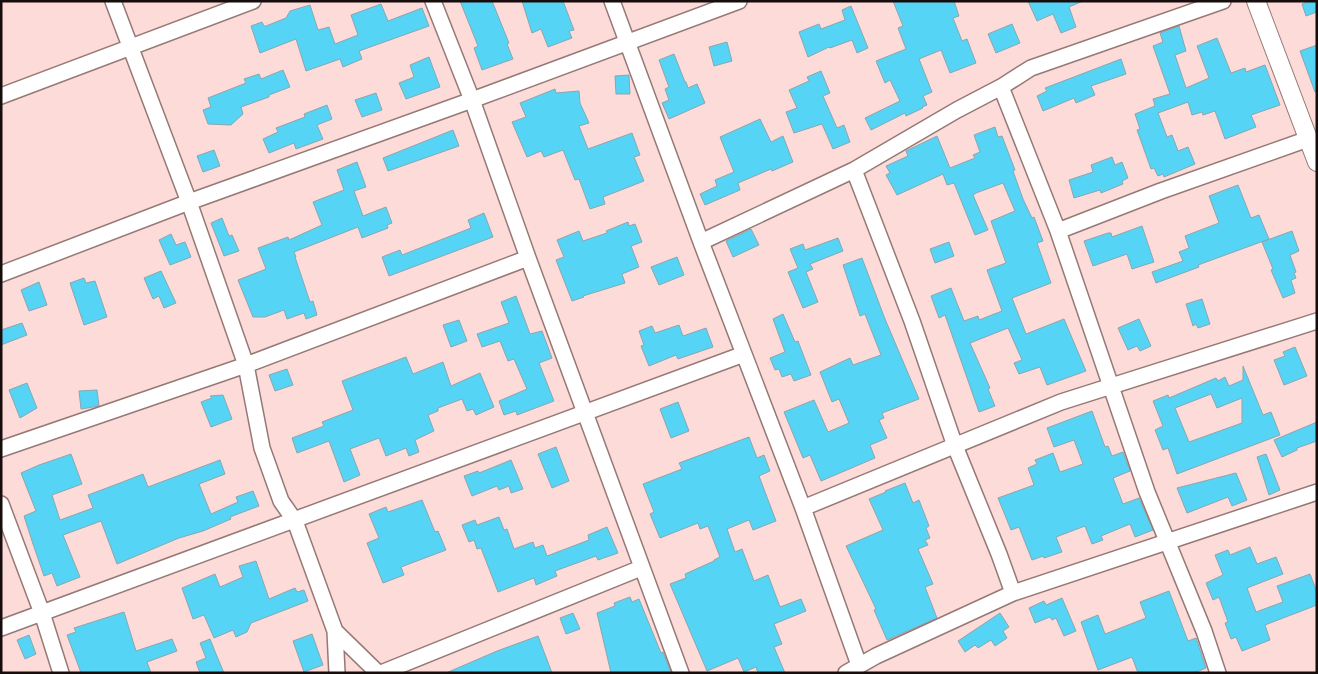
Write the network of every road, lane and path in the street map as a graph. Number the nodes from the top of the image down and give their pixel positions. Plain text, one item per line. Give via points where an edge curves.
1 (114, 1) edge
2 (253, 1) edge
3 (433, 1) edge
4 (612, 1) edge
5 (739, 1) edge
6 (1223, 1) edge
7 (1256, 1) edge
8 (627, 42) junction
9 (130, 49) junction
10 (1001, 87) junction
11 (1, 96) edge
12 (472, 100) junction
13 (1312, 142) edge
14 (1317, 162) edge
15 (854, 170) junction
16 (189, 202) junction
17 (1058, 231) junction
18 (701, 242) junction
19 (528, 258) junction
20 (1, 274) edge
21 (1317, 321) edge
22 (744, 354) junction
23 (246, 365) junction
24 (1111, 387) junction
25 (586, 413) junction
26 (955, 446) junction
27 (1, 450) edge
28 (1317, 492) edge
29 (1, 504) edge
30 (803, 508) junction
31 (295, 521) junction
32 (1168, 541) junction
33 (641, 568) junction
34 (1013, 593) junction
35 (42, 613) junction
36 (1, 628) edge
37 (335, 631) junction
38 (859, 665) junction
39 (62, 673) edge
40 (336, 673) edge
41 (380, 673) edge
42 (681, 673) edge
43 (846, 673) edge
44 (1218, 673) edge

1 - 9 street
2 - 9 street
3 - 12 street
4 - 8 street
5 - 8 street
6 - 10 street via 1031,68
7 - 13 street
8 - 12 street
8 - 18 street
9 - 11 street
9 - 16 street
10 - 15 street
10 - 17 street
12 - 16 street
12 - 19 street
13 - 14 street
13 - 17 street via 1161,192
15 - 18 street
15 - 26 street
16 - 20 street
16 - 23 street
17 - 24 street
18 - 22 street
19 - 23 street
19 - 25 street
21 - 24 street
22 - 25 street
22 - 30 street
23 - 27 street
23 - 31 street via 262,448 281,501
24 - 26 street via 1061,402
24 - 32 street via 1147,492
25 - 31 street
25 - 33 street
26 - 30 street
26 - 34 street
28 - 32 street
29 - 35 street
30 - 38 street
31 - 35 street
31 - 37 street
32 - 34 street
32 - 44 street
33 - 41 street
33 - 42 street
34 - 38 street
35 - 36 street
35 - 39 street
37 - 40 street
37 - 41 street
38 - 43 street

